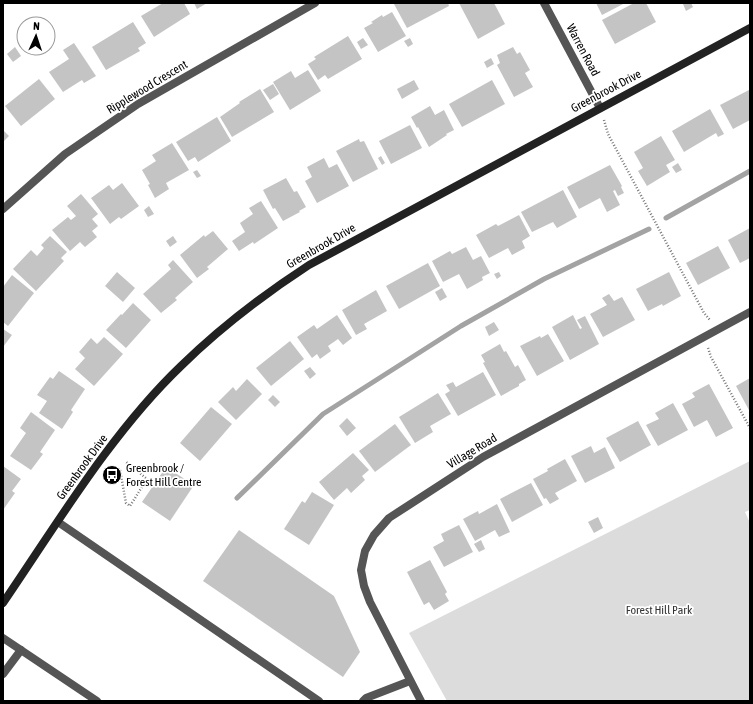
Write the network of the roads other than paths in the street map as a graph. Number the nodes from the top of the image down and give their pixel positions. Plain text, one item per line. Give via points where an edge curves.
1 (315, 3) edge
2 (544, 3) edge
3 (750, 28) edge
4 (600, 108) junction
5 (3, 209) edge
6 (750, 312) edge
7 (58, 522) junction
8 (3, 603) edge
9 (3, 638) edge
10 (21, 650) junction
11 (3, 674) edge
12 (410, 681) junction
13 (97, 701) edge
14 (319, 701) edge
15 (364, 701) edge
16 (421, 701) edge

1 - 5 street, Ripplewood Crescent via 138,104 65,154
2 - 4 street, Warren Road
3 - 4 street, Greenbrook Drive
4 - 7 street, Greenbrook Drive via 309,265 249,306 180,366 144,405
6 - 12 street, Village Road via 483,458 389,518 374,535 365,551 361,570 370,602
7 - 8 street, Greenbrook Drive
7 - 14 street
9 - 10 street
10 - 11 street
10 - 13 street
12 - 15 street
12 - 16 street, Village Road

